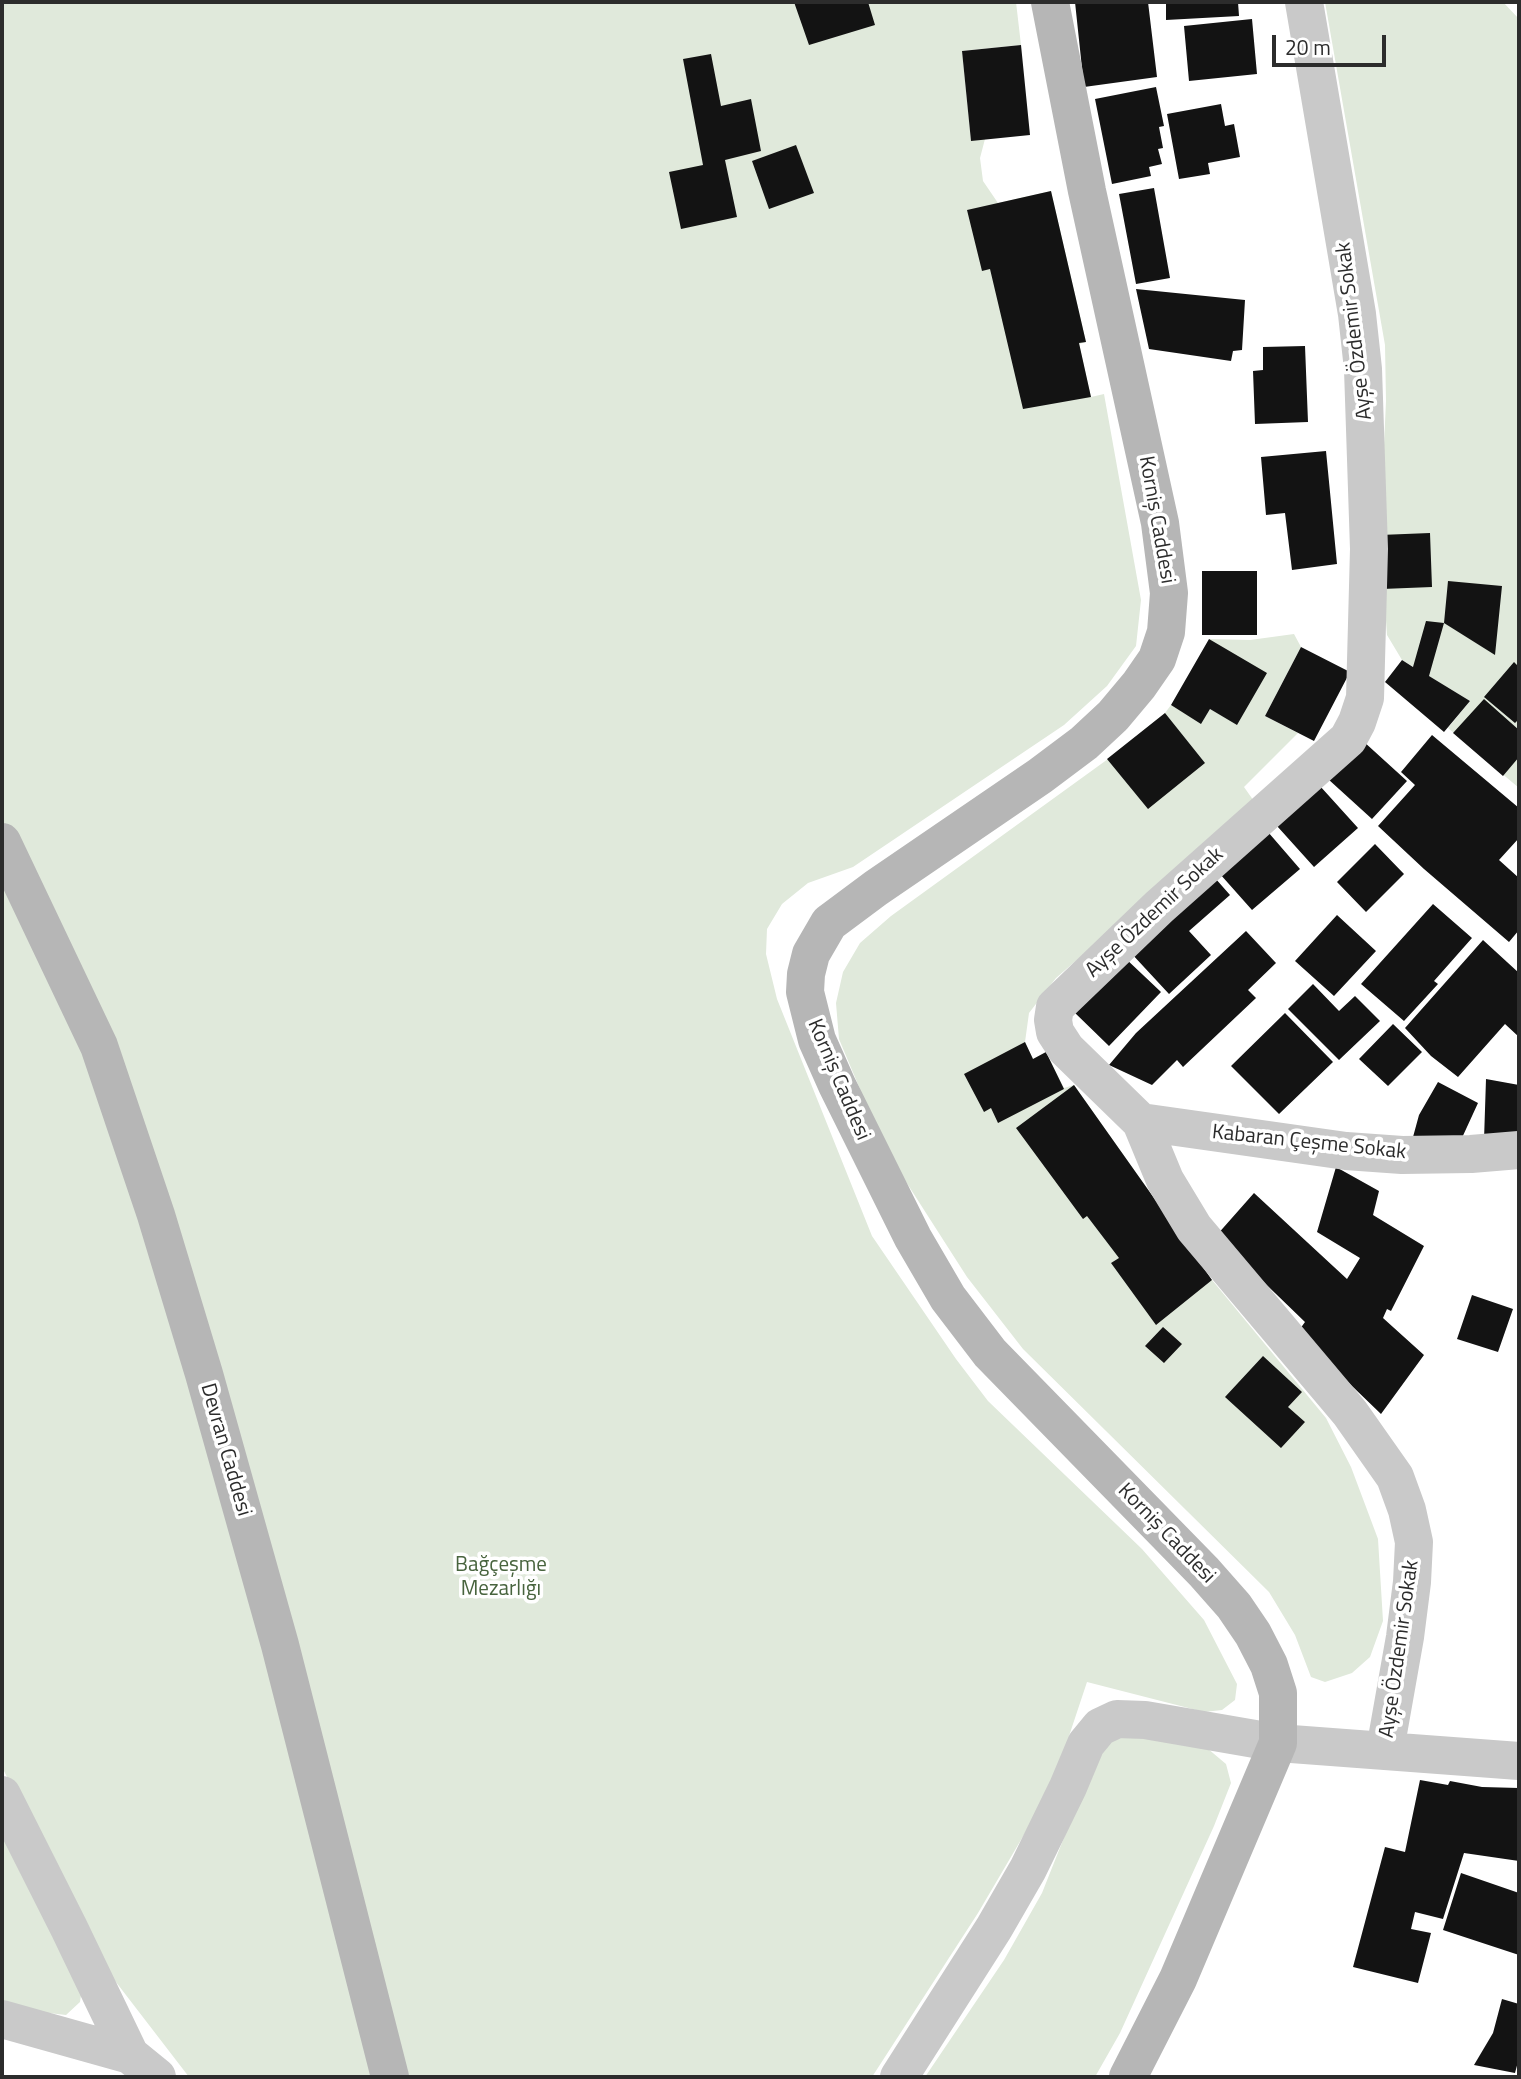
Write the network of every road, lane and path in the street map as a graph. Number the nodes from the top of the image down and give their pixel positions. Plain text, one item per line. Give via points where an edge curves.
1 (1050, 2) edge
2 (1304, 2) edge
3 (2, 842) edge
4 (1141, 1122) junction
5 (1519, 1150) edge
6 (1278, 1743) junction
7 (1385, 1750) junction
8 (1519, 1761) edge
9 (2, 1795) edge
10 (2, 2019) edge
11 (144, 2066) edge
12 (390, 2077) edge
13 (899, 2077) edge
14 (1128, 2077) edge

1 - 6 main road, Korniş Caddesi via 1160,523 1170,593 1166,632 1157,659 1139,685 1084,743 830,923 811,954 805,992 817,1040 837,1085 948,1298 990,1353 1234,1606 1264,1655 1278,1693
2 - 4 street, Ayşe Özdemir Sokak via 1363,369 1369,550 1365,698 1348,739 1160,906 1055,1007 1055,1032 1066,1049
3 - 12 main road, Devran Caddesi via 99,1046 156,1215 280,1645
4 - 5 street, Kabaran Çeşme Sokak via 1346,1152 1402,1155
4 - 7 street, Ayşe Özdemir Sokak via 1165,1181 1194,1228 1343,1404 1395,1477 1414,1542 1405,1637
6 - 7 street
6 - 13 street via 1145,1720 1116,1719 1100,1727 1086,1744 1028,1869
6 - 14 main road, Korniş Caddesi via 1178,1979
7 - 8 street
9 - 11 street
10 - 11 street

